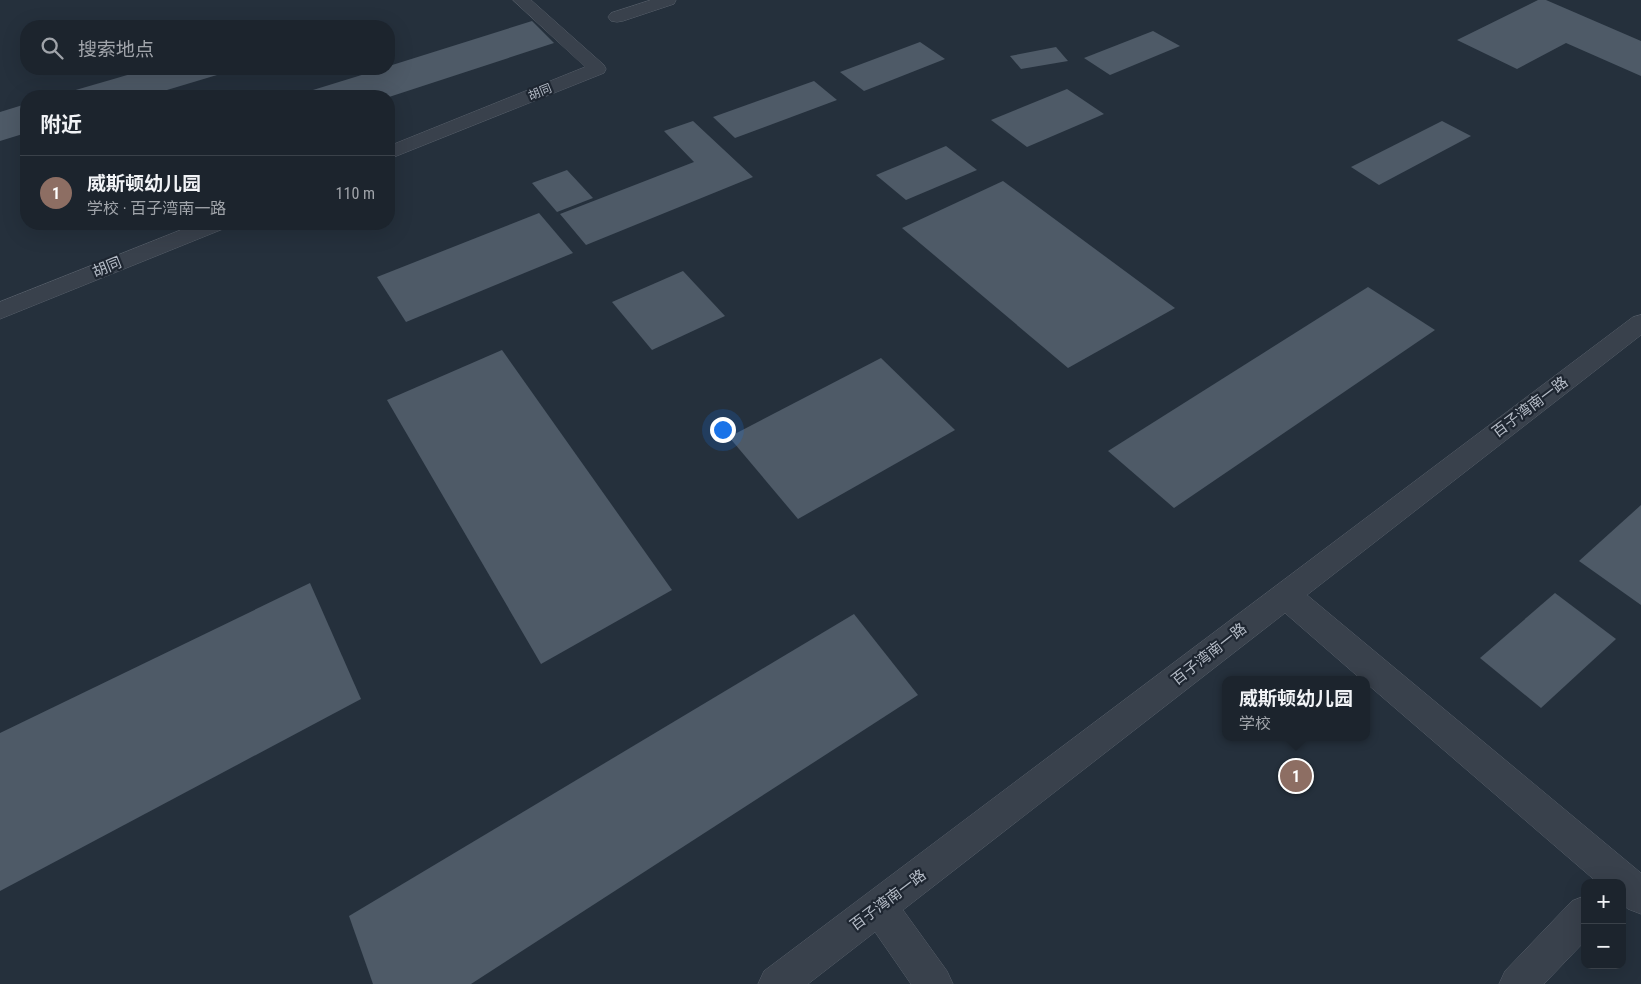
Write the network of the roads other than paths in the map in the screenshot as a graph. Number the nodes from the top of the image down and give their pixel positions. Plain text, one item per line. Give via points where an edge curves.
1 (521, 0) edge
2 (668, 0) edge
3 (616, 17) dead end
4 (395, 151) edge
5 (199, 230) edge
6 (0, 310) edge
7 (1641, 323) edge
8 (1285, 595) junction
9 (1617, 879) edge
10 (879, 907) junction
11 (1581, 918) edge
12 (776, 984) edge
13 (934, 984) edge
14 (1518, 984) edge

1 - 4 street, 胡同 via 597,69
2 - 3 street
5 - 6 street, 胡同
7 - 8 street, 百子湾南一路
8 - 9 street
8 - 10 street, 百子湾南一路
10 - 12 street, 百子湾南一路
10 - 13 street
11 - 14 street

